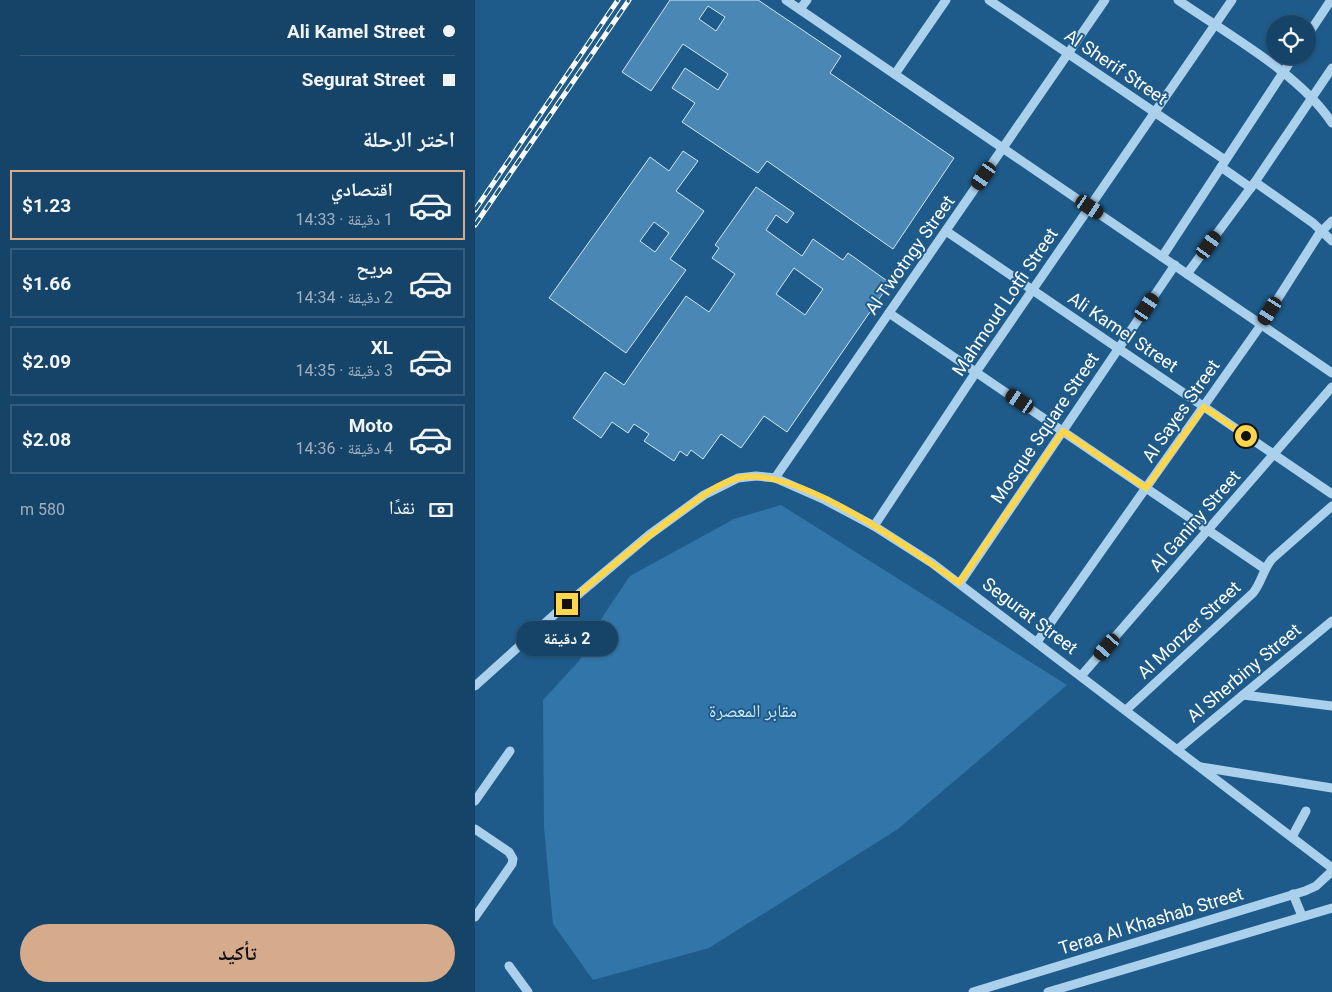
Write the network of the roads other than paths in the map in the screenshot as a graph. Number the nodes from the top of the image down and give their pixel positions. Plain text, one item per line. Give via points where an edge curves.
1 (786, 0) edge
2 (807, 0) edge
3 (945, 0) edge
4 (989, 0) edge
5 (1105, 0) edge
6 (1178, 0) edge
7 (1233, 0) edge
8 (1331, 0) edge
9 (800, 9) junction
10 (1316, 22) edge
11 (1215, 25) junction
12 (1068, 54) junction
13 (1288, 65) edge
14 (1332, 68) edge
15 (1283, 72) junction
16 (895, 74) junction
17 (1313, 96) junction
18 (1328, 109) edge
19 (1155, 112) junction
20 (1332, 123) edge
21 (1003, 148) junction
22 (1223, 164) junction
23 (1253, 185) junction
24 (1090, 207) junction
25 (1332, 221) edge
26 (1322, 230) junction
27 (946, 231) junction
28 (1332, 241) edge
29 (1162, 257) junction
30 (1175, 266) junction
31 (1187, 274) junction
32 (1033, 290) junction
33 (889, 313) junction
34 (1261, 325) junction
35 (1118, 349) junction
36 (976, 372) junction
37 (1332, 373) edge
38 (1332, 387) edge
39 (1204, 407) junction
40 (1063, 431) junction
41 (1274, 455) junction
42 (775, 478) junction
43 (1146, 488) junction
44 (1332, 494) edge
45 (1332, 506) edge
46 (874, 526) junction
47 (1209, 530) junction
48 (1265, 569) junction
49 (959, 583) junction
50 (1332, 621) edge
51 (1037, 642) junction
52 (1081, 676) junction
53 (475, 686) edge
54 (1243, 695) junction
55 (1332, 706) edge
56 (1126, 710) junction
57 (1177, 750) junction
58 (511, 751) dead end
59 (1200, 767) junction
60 (1332, 788) edge
61 (475, 801) edge
62 (1307, 811) dead end
63 (475, 829) edge
64 (1292, 837) junction
65 (1332, 870) edge
66 (1293, 894) junction
67 (1332, 908) edge
68 (477, 911) edge
69 (1302, 916) junction
70 (509, 966) dead end
71 (528, 992) edge
72 (973, 992) edge
73 (1048, 992) edge

1 - 9 street
2 - 9 street
3 - 16 street
4 - 12 street, Al Sherif Street
5 - 12 street, Al Twotngy Street
6 - 11 street
7 - 11 street, Mahmoud Lotfi Street
8 - 10 street
9 - 16 street
11 - 15 street
11 - 19 street, Mahmoud Lotfi Street
12 - 19 street, Al Sherif Street
12 - 21 street, Al Twotngy Street
13 - 15 street
14 - 17 street
15 - 17 street
15 - 22 street
16 - 21 street
17 - 18 street
17 - 23 street
18 - 20 street
19 - 22 street, Al Sherif Street
19 - 24 street, Mahmoud Lotfi Street
21 - 24 street
21 - 27 street, Al Twotngy Street
22 - 23 street, Al Sherif Street
22 - 29 street
23 - 26 street
23 - 31 street
24 - 29 street
24 - 32 street, Mahmoud Lotfi Street
25 - 26 street, Al Sayes Street
26 - 28 street
26 - 34 street, Al Sayes Street
27 - 32 street, Ali Kamel Street
27 - 33 street, Al Twotngy Street
29 - 30 street
30 - 31 street
30 - 35 street, Mosque Square Street
31 - 34 street
32 - 35 street, Ali Kamel Street
32 - 36 street, Mahmoud Lotfi Street
33 - 36 street
33 - 42 street, Al Twotngy Street
34 - 37 street
34 - 39 street, Al Sayes Street
35 - 39 street, Ali Kamel Street
35 - 40 street, Mosque Square Street
36 - 40 street
36 - 46 street, Mahmoud Lotfi Street
38 - 41 street, Al Ganiny Street
39 - 41 street, Ali Kamel Street
39 - 43 street, Al Sayes Street
40 - 43 street
40 - 49 street, Mosque Square Street
41 - 44 street, Ali Kamel Street
41 - 47 street, Al Ganiny Street
42 - 46 street, Segurat Street
42 - 53 street, Segurat Street via 738,478 704,495 601,574
43 - 47 street
43 - 51 street, Al Sayes Street
45 - 48 street, Al Monzer Street via 1272,558
46 - 49 street, Segurat Street
47 - 48 street
47 - 52 street, Al Ganiny Street
48 - 56 street, Al Monzer Street via 1262,581 1253,593
49 - 51 street, Segurat Street
50 - 54 street, Al Sherbiny Street
51 - 52 street, Segurat Street
52 - 56 street, Segurat Street
54 - 55 street
54 - 57 street, Al Sherbiny Street
56 - 57 street, Segurat Street
57 - 59 street, Segurat Street
58 - 61 street
59 - 60 street
59 - 64 street, Segurat Street
62 - 64 street
63 - 68 street via 511,854 513,859
64 - 65 street, Segurat Street
65 - 66 street, Teraa Al Khashab Street via 1316,886
66 - 69 street
66 - 72 street, Teraa Al Khashab Street
67 - 69 street
69 - 73 street
70 - 71 street

